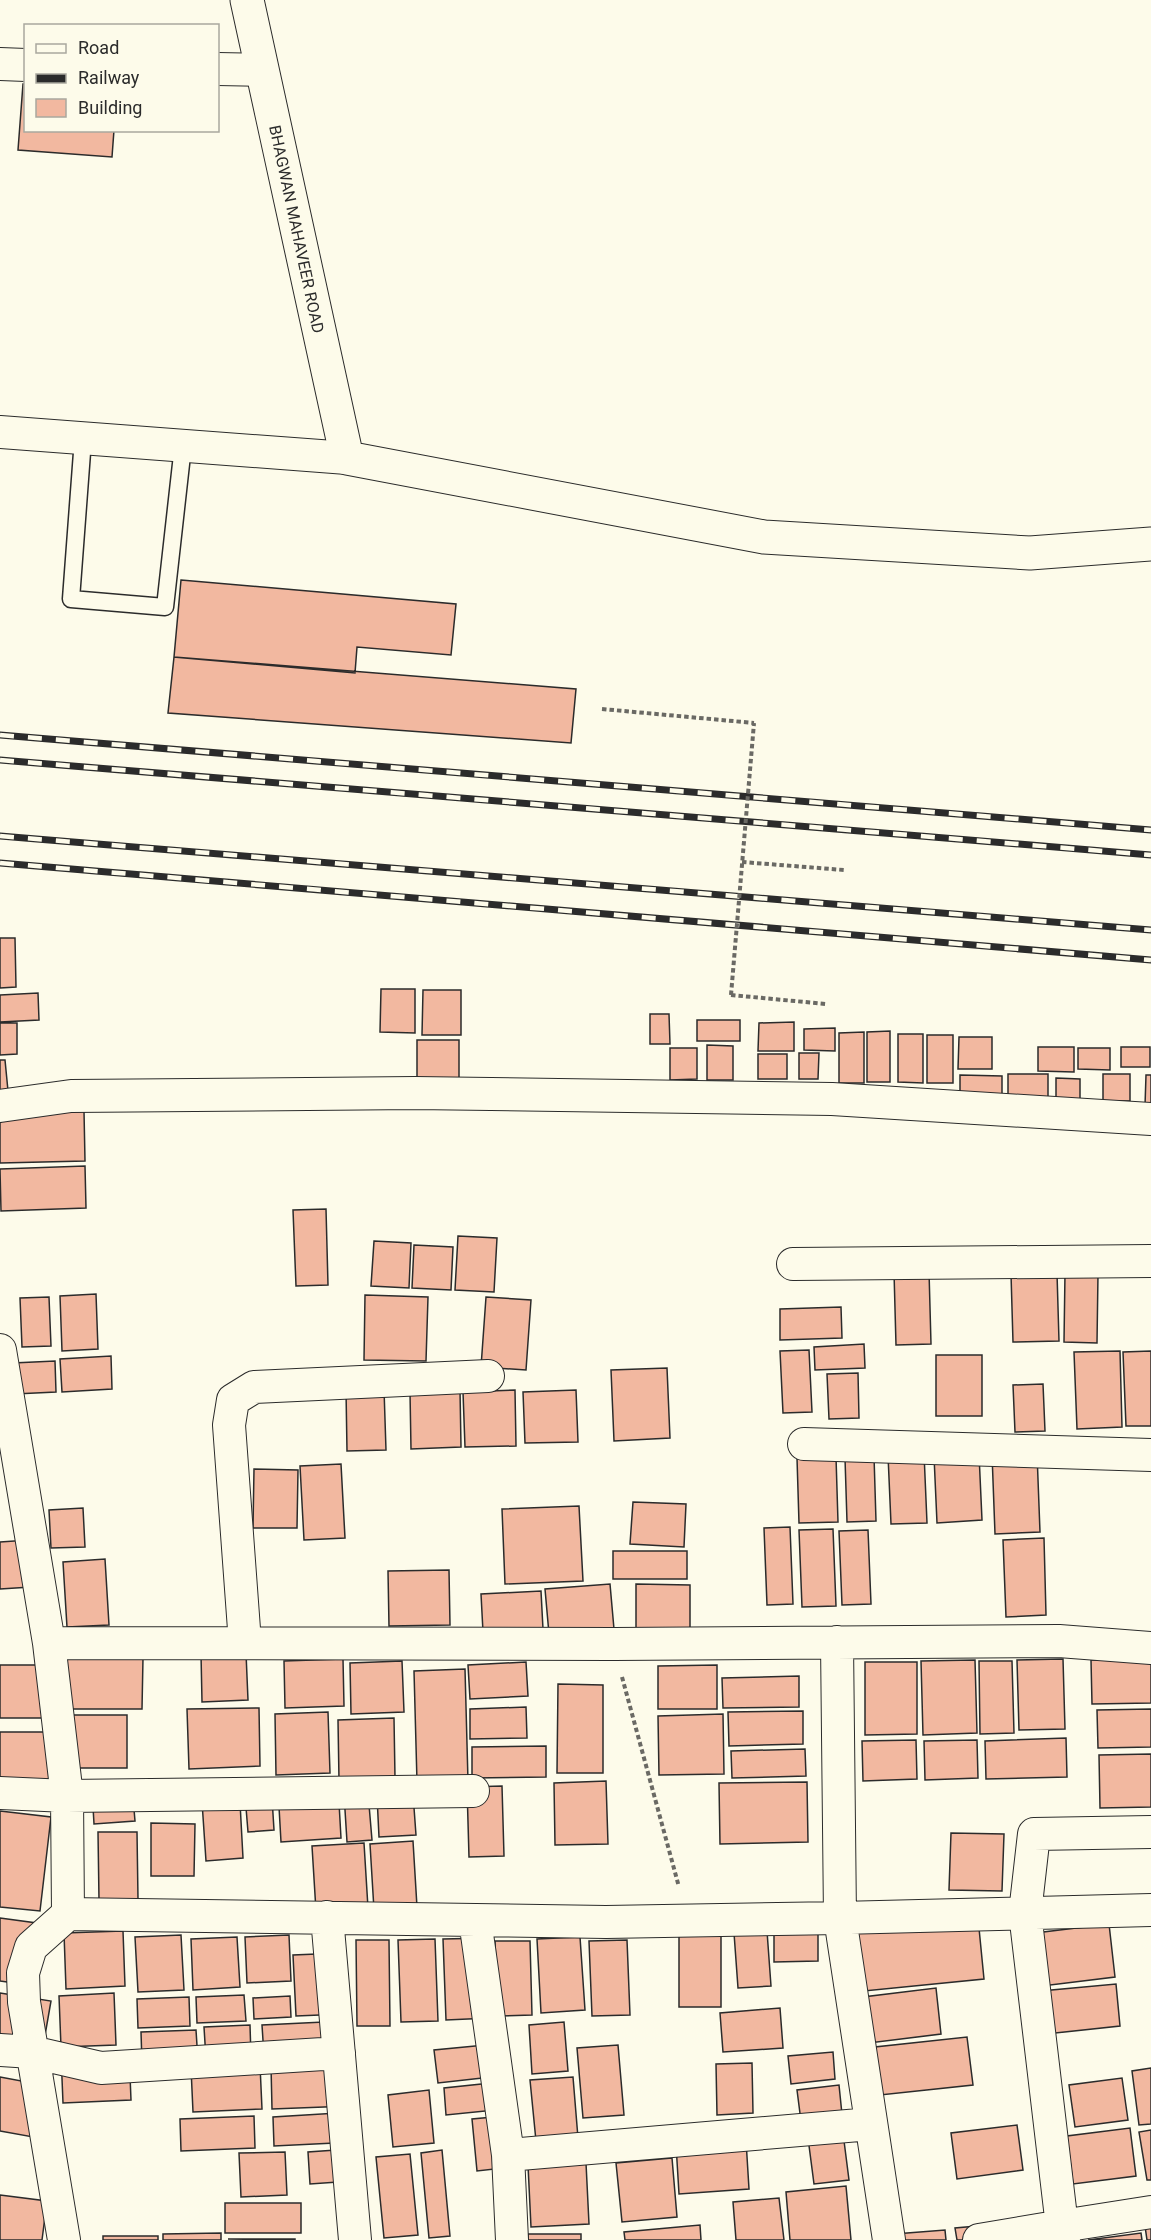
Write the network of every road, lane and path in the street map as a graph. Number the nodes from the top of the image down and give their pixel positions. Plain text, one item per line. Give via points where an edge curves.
1 (247, 0) edge
2 (0, 64) edge
3 (24, 65) edge
4 (219, 69) edge
5 (262, 70) junction
6 (0, 432) edge
7 (83, 439) junction
8 (183, 447) junction
9 (347, 458) junction
10 (1151, 544) edge
11 (602, 709) dead end
12 (742, 862) junction
13 (844, 870) dead end
14 (826, 1004) dead end
15 (0, 1106) edge
16 (1151, 1119) edge
17 (1151, 1261) edge
18 (792, 1264) dead end
19 (0, 1350) edge
20 (488, 1376) dead end
21 (804, 1444) dead end
22 (1151, 1455) edge
23 (13, 1494) edge
24 (837, 1642) junction
25 (49, 1643) junction
26 (245, 1643) junction
27 (614, 1644) junction
28 (1151, 1648) edge
29 (473, 1791) dead end
30 (0, 1793) edge
31 (67, 1796) junction
32 (1151, 1832) edge
33 (1151, 1910) edge
34 (1025, 1913) junction
35 (68, 1914) junction
36 (327, 1917) junction
37 (840, 1918) junction
38 (475, 1920) junction
39 (688, 1920) junction
40 (0, 2050) edge
41 (32, 2052) junction
42 (339, 2053) junction
43 (871, 2124) junction
44 (508, 2155) junction
45 (1151, 2212) edge
46 (1063, 2233) edge
47 (64, 2240) edge
48 (355, 2240) edge
49 (512, 2240) edge
50 (889, 2240) edge
51 (979, 2240) edge

1 - 5 street, BHAGWAN MAHAVEER ROAD
2 - 3 street
4 - 5 street
5 - 9 street, BHAGWAN MAHAVEER ROAD
6 - 7 street
7 - 8 street
7 - 8 lane via 71,599 165,607
8 - 9 street
9 - 10 street via 764,537 1030,553
11 - 12 path, bridge via 754,723
12 - 13 path
12 - 14 path, bridge via 732,996
15 - 16 street via 71,1096 534,1095 832,1099
17 - 18 street
19 - 23 street
20 - 26 street via 254,1387 233,1400 229,1425
21 - 22 street
23 - 25 street
24 - 27 street
24 - 28 street via 1059,1641
24 - 37 street
25 - 26 street
25 - 31 street
26 - 27 street
27 - 39 path
29 - 31 street
30 - 31 street
31 - 35 street
32 - 34 street via 1034,1834
33 - 34 street
34 - 37 street
34 - 46 street
35 - 36 street
35 - 41 street via 31,1947 23,1973
36 - 38 street
36 - 42 street
37 - 39 street
37 - 43 street
38 - 39 street
38 - 44 street
40 - 41 street
41 - 42 street via 101,2068
41 - 47 street
42 - 48 street
43 - 44 street
43 - 50 street
44 - 49 street
45 - 46 street
46 - 51 street

